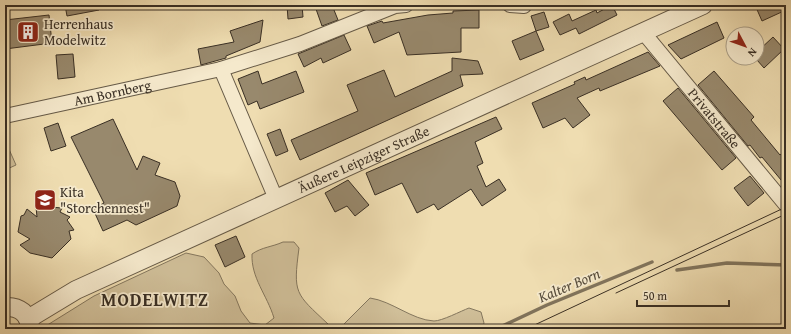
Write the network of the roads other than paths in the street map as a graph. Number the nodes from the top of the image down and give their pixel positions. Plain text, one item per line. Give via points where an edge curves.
1 (406, 5) edge
2 (703, 5) edge
3 (643, 32) junction
4 (220, 69) junction
5 (5, 116) edge
6 (276, 199) junction
7 (786, 205) edge
8 (5, 307) edge
9 (29, 324) edge

1 - 4 street, Am Bornberg via 395,6 300,44
2 - 3 street, Äußere Leipziger Straße
3 - 6 street, Äußere Leipziger Straße
3 - 7 street, Privatstraße
4 - 5 street, Am Bornberg
4 - 6 street
6 - 9 street, Äußere Leipziger Straße via 76,290
8 - 9 street via 19,309

